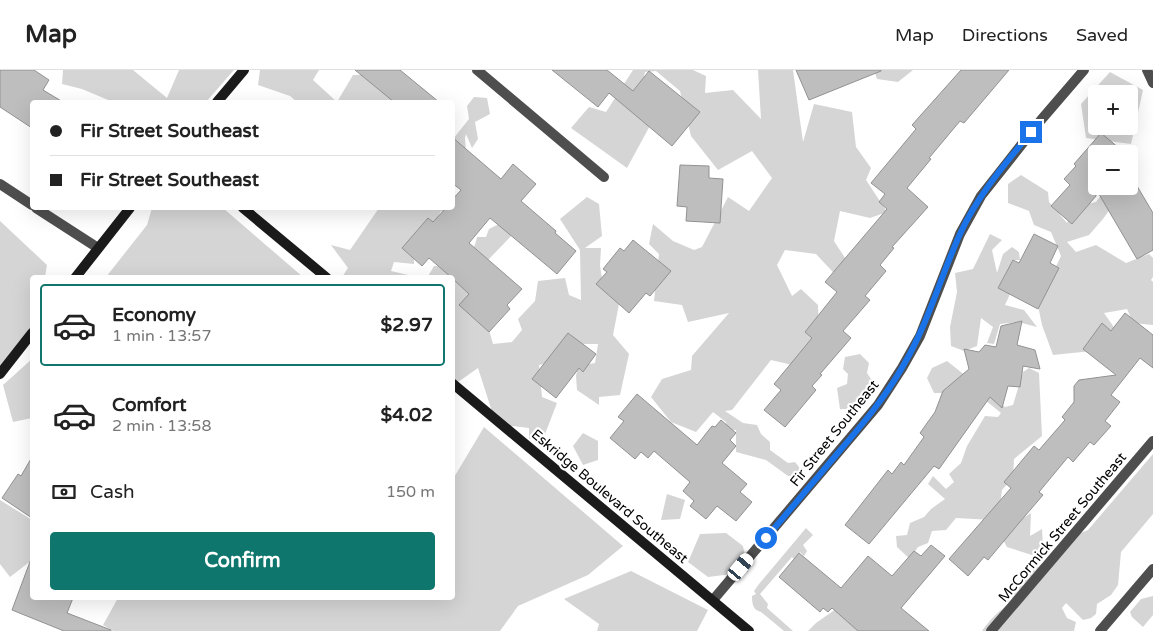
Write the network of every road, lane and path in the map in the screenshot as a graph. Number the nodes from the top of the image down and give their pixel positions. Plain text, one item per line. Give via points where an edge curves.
1 (244, 70) edge
2 (476, 70) edge
3 (1084, 70) edge
4 (1147, 70) edge
5 (1153, 83) edge
6 (218, 100) edge
7 (604, 177) dead end
8 (0, 184) edge
9 (30, 204) edge
10 (39, 210) edge
11 (128, 210) edge
12 (245, 210) edge
13 (98, 248) junction
14 (77, 275) edge
15 (323, 275) edge
16 (30, 335) edge
17 (0, 374) edge
18 (455, 385) edge
19 (1153, 441) edge
20 (1153, 569) edge
21 (713, 600) junction
22 (749, 631) edge
23 (991, 631) edge
24 (1100, 631) edge

1 - 6 street
2 - 7 street
3 - 21 street, Fir Street Southeast via 981,196 960,234 920,336 878,405
4 - 5 street
8 - 9 street
10 - 13 street
11 - 13 street
12 - 15 street
13 - 14 street
16 - 17 street
18 - 21 street, Eskridge Boulevard Southeast
19 - 23 street, McCormick Street Southeast
20 - 24 street
21 - 22 street, Eskridge Boulevard Southeast

